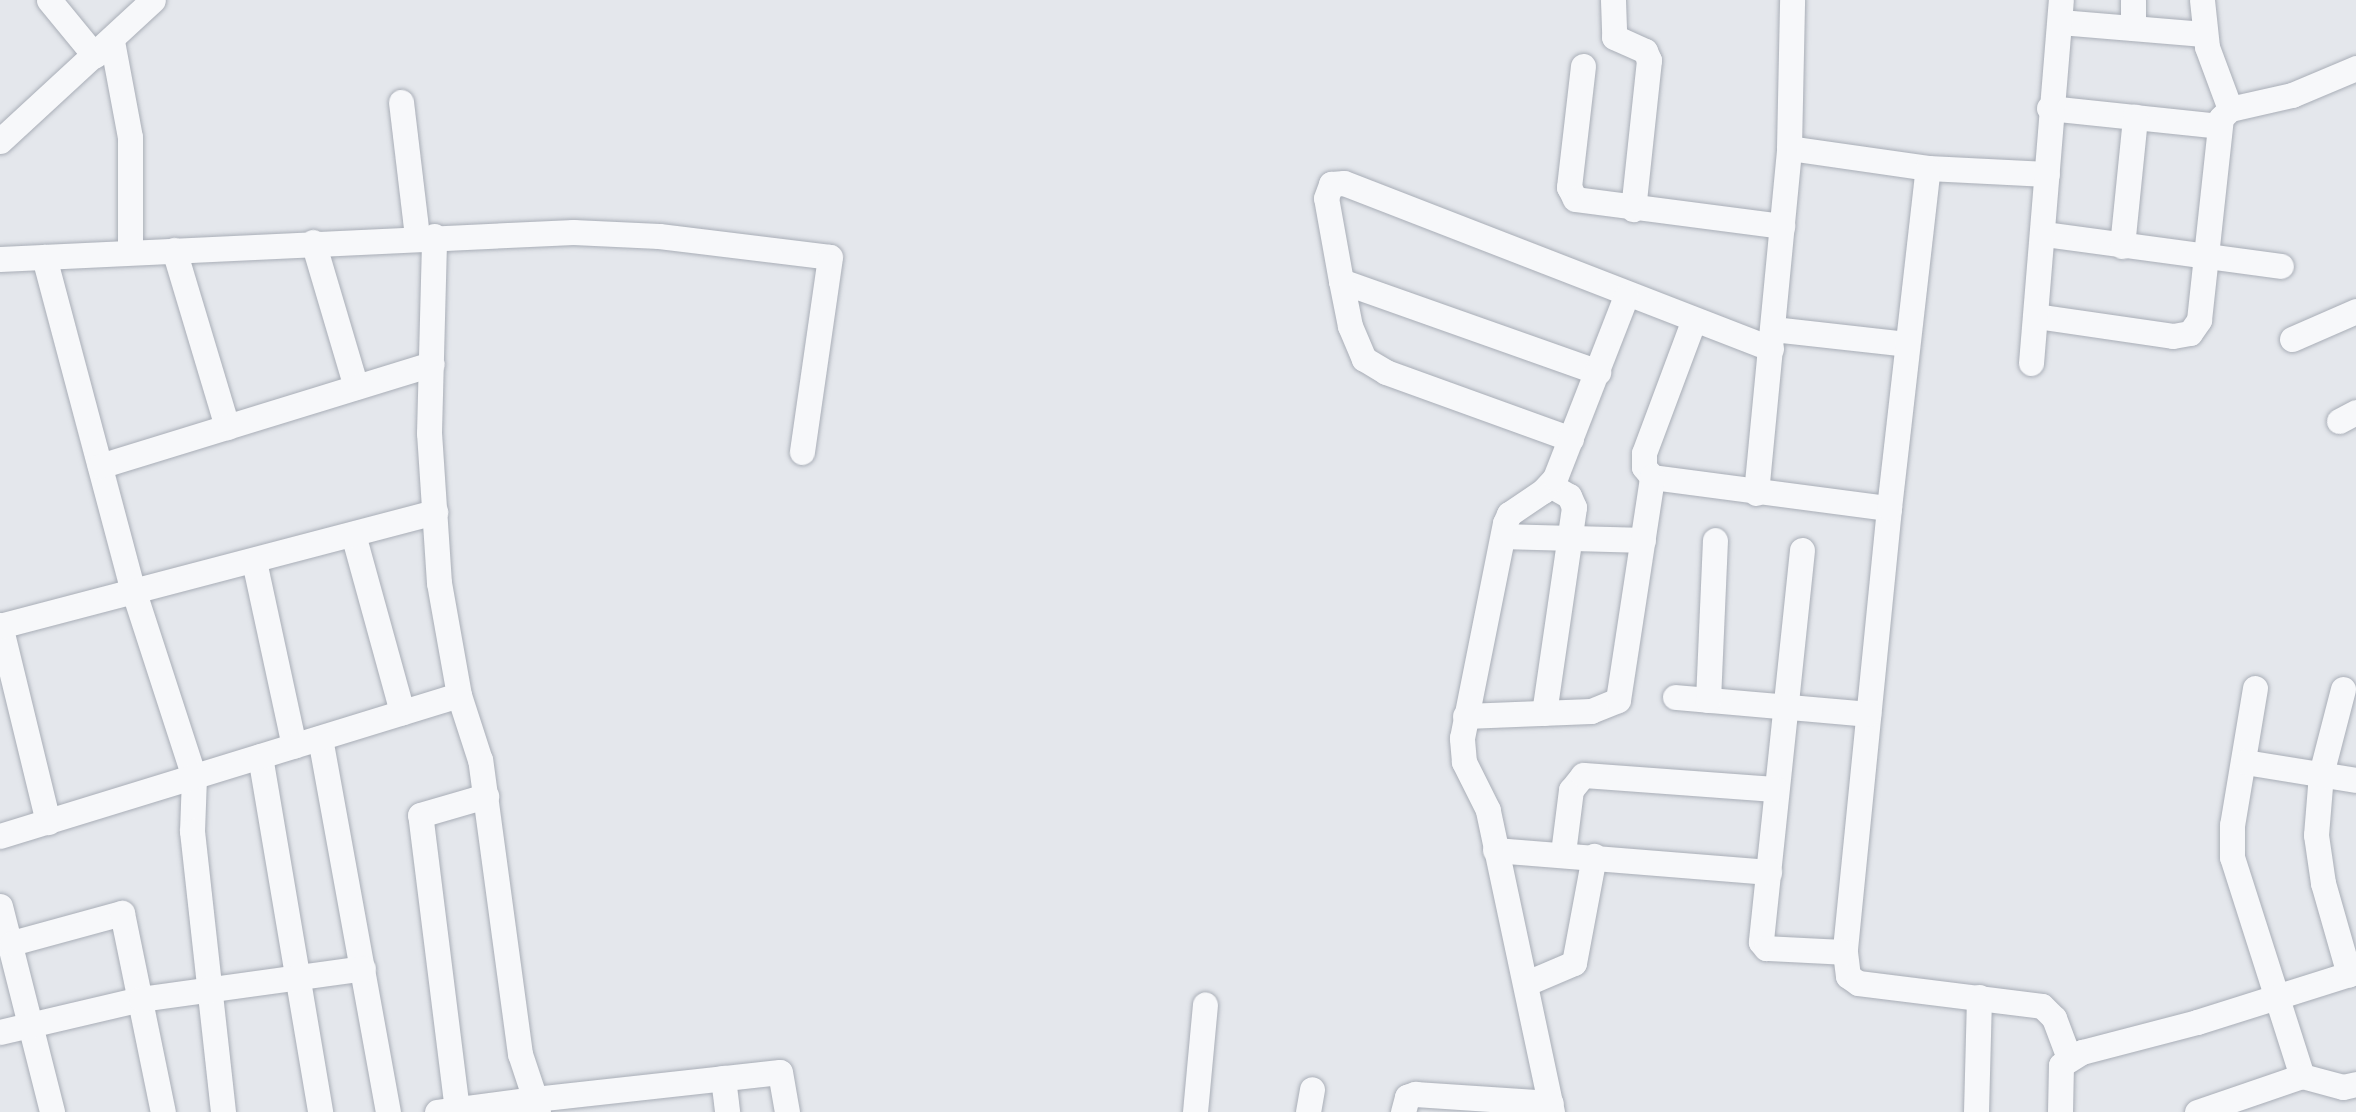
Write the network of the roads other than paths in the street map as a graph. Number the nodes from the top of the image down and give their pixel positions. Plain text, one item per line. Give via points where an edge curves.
1 (49, 0) edge
2 (153, 0) edge
3 (1613, 0) edge
4 (1792, 0) edge
5 (2133, 0) edge
6 (2202, 0) edge
7 (2060, 11) edge
8 (2133, 28) junction
9 (2204, 34) junction
10 (103, 48) junction
11 (1584, 66) dead end
12 (2356, 68) edge
13 (400, 102) dead end
14 (2049, 108) junction
15 (2136, 117) junction
16 (2224, 117) junction
17 (0, 140) edge
18 (1789, 148) junction
19 (1928, 168) junction
20 (2047, 174) junction
21 (1633, 209) junction
22 (1782, 226) junction
23 (2045, 234) junction
24 (425, 236) junction
25 (313, 242) junction
26 (2122, 246) junction
27 (174, 250) junction
28 (130, 252) junction
29 (44, 257) junction
30 (2205, 258) junction
31 (0, 259) edge
32 (2281, 266) dead end
33 (1342, 281) junction
34 (1626, 296) junction
35 (2356, 311) edge
36 (2036, 316) junction
37 (1693, 322) junction
38 (1772, 340) junction
39 (2292, 340) dead end
40 (1906, 344) junction
41 (432, 364) junction
42 (2032, 364) dead end
43 (1598, 372) junction
44 (356, 387) junction
45 (227, 427) junction
46 (1570, 439) junction
47 (802, 452) dead end
48 (100, 466) junction
49 (1652, 477) junction
50 (1550, 486) junction
51 (1756, 493) junction
52 (1889, 508) junction
53 (434, 512) junction
54 (353, 534) junction
55 (1502, 536) junction
56 (1570, 536) junction
57 (1643, 540) junction
58 (1715, 540) dead end
59 (1802, 550) dead end
60 (254, 560) junction
61 (134, 592) junction
62 (0, 626) edge
63 (2255, 688) dead end
64 (2343, 689) dead end
65 (459, 695) junction
66 (1675, 696) dead end
67 (1708, 700) junction
68 (1786, 707) junction
69 (402, 712) junction
70 (1544, 713) junction
71 (1868, 714) junction
72 (1466, 716) junction
73 (320, 738) junction
74 (294, 746) junction
75 (260, 756) junction
76 (2245, 762) junction
77 (2321, 774) junction
78 (194, 777) junction
79 (2356, 780) edge
80 (1775, 789) junction
81 (486, 796) junction
82 (48, 822) junction
83 (0, 836) edge
84 (1495, 850) junction
85 (1563, 853) junction
86 (1594, 856) junction
87 (1768, 872) junction
88 (0, 906) edge
89 (12, 944) junction
90 (1845, 952) junction
91 (363, 968) junction
92 (2352, 973) edge
93 (296, 979) junction
94 (1527, 983) junction
95 (210, 990) junction
96 (2275, 996) junction
97 (1979, 997) junction
98 (141, 1000) junction
99 (1206, 1004) dead end
100 (32, 1024) junction
101 (0, 1032) edge
102 (2069, 1058) junction
103 (2302, 1076) junction
104 (723, 1078) junction
105 (2356, 1084) edge
106 (651, 1099) edge
107 (537, 1106) edge
108 (1551, 1108) edge
109 (447, 1111) edge
110 (52, 1112) edge
111 (163, 1112) edge
112 (222, 1112) edge
113 (320, 1112) edge
114 (388, 1112) edge
115 (727, 1112) edge
116 (787, 1112) edge
117 (1195, 1112) edge
118 (1403, 1112) edge
119 (1976, 1112) edge
120 (2060, 1112) edge
121 (2197, 1112) edge

1 - 10 street
2 - 10 street
3 - 21 street via 1614,37 1644,51 1648,60
4 - 18 street
5 - 8 street
6 - 9 street
7 - 8 street
7 - 14 street
8 - 9 street
9 - 16 street
10 - 17 street
10 - 28 street via 130,137
11 - 21 street via 1571,194 1580,202
12 - 16 street
13 - 24 street
14 - 15 street
14 - 20 street
15 - 16 street
15 - 26 street
16 - 30 street
18 - 19 street
18 - 22 street
19 - 20 street
19 - 40 street
20 - 23 street
21 - 22 street
22 - 38 street
23 - 26 street
23 - 36 street
24 - 25 street
24 - 41 street
24 - 47 street via 659,236 830,257
25 - 27 street
25 - 44 street
26 - 30 street
27 - 28 street
27 - 45 street
28 - 29 street
29 - 31 street
29 - 48 street
30 - 32 street
30 - 36 street via 2198,320 2190,333
33 - 34 street via 1326,198 1339,182
33 - 43 street
33 - 46 street via 1357,347 1373,367
34 - 37 street
34 - 43 street
35 - 39 street
36 - 42 street
37 - 38 street
37 - 49 street via 1644,453
38 - 40 street
38 - 51 street
40 - 52 street
41 - 44 street
41 - 53 street
43 - 46 street
44 - 45 street
45 - 48 street
46 - 50 street
48 - 61 street
49 - 51 street
49 - 57 street
50 - 55 street via 1509,514
50 - 56 street via 1574,503
51 - 52 street
52 - 71 street
53 - 54 street
53 - 65 street
54 - 60 street
54 - 69 street
55 - 56 street
55 - 72 street
56 - 57 street
56 - 70 street
57 - 70 street via 1618,700 1602,710
58 - 67 street
59 - 68 street
60 - 61 street
60 - 74 street
61 - 62 street
61 - 78 street
62 - 82 street
63 - 76 street
64 - 77 street
65 - 69 street
65 - 81 street
66 - 67 street
67 - 68 street
68 - 71 street
68 - 80 street
69 - 73 street
70 - 72 street
71 - 90 street
72 - 84 street via 1462,750 1488,810
73 - 74 street
73 - 91 street
74 - 75 street
75 - 78 street
75 - 93 street
76 - 77 street
76 - 96 street via 2232,857
77 - 79 street
77 - 92 street via 2318,856
78 - 82 street
78 - 95 street via 192,830
80 - 85 street via 1583,775 1571,790
80 - 87 street
81 - 107 street via 520,1054
81 - 109 street via 420,815
82 - 83 street
84 - 85 street
84 - 94 street
85 - 86 street
86 - 87 street
86 - 94 street via 1574,962
87 - 90 street via 1763,947
88 - 89 street
89 - 98 street via 122,913
89 - 100 street
90 - 97 street via 1853,982
91 - 93 street
91 - 114 street
92 - 96 street
93 - 95 street
93 - 113 street
94 - 108 street
95 - 98 street
95 - 112 street
96 - 102 street
96 - 103 street
97 - 102 street via 2042,1006 2054,1018
97 - 119 street
98 - 100 street
98 - 111 street
99 - 117 street
100 - 101 street
100 - 110 street
102 - 120 street via 2059,1074
103 - 105 street
103 - 121 street
104 - 106 street
104 - 115 street
104 - 116 street via 780,1072
106 - 107 street
107 - 109 street
108 - 118 street via 1416,1094 1407,1097

